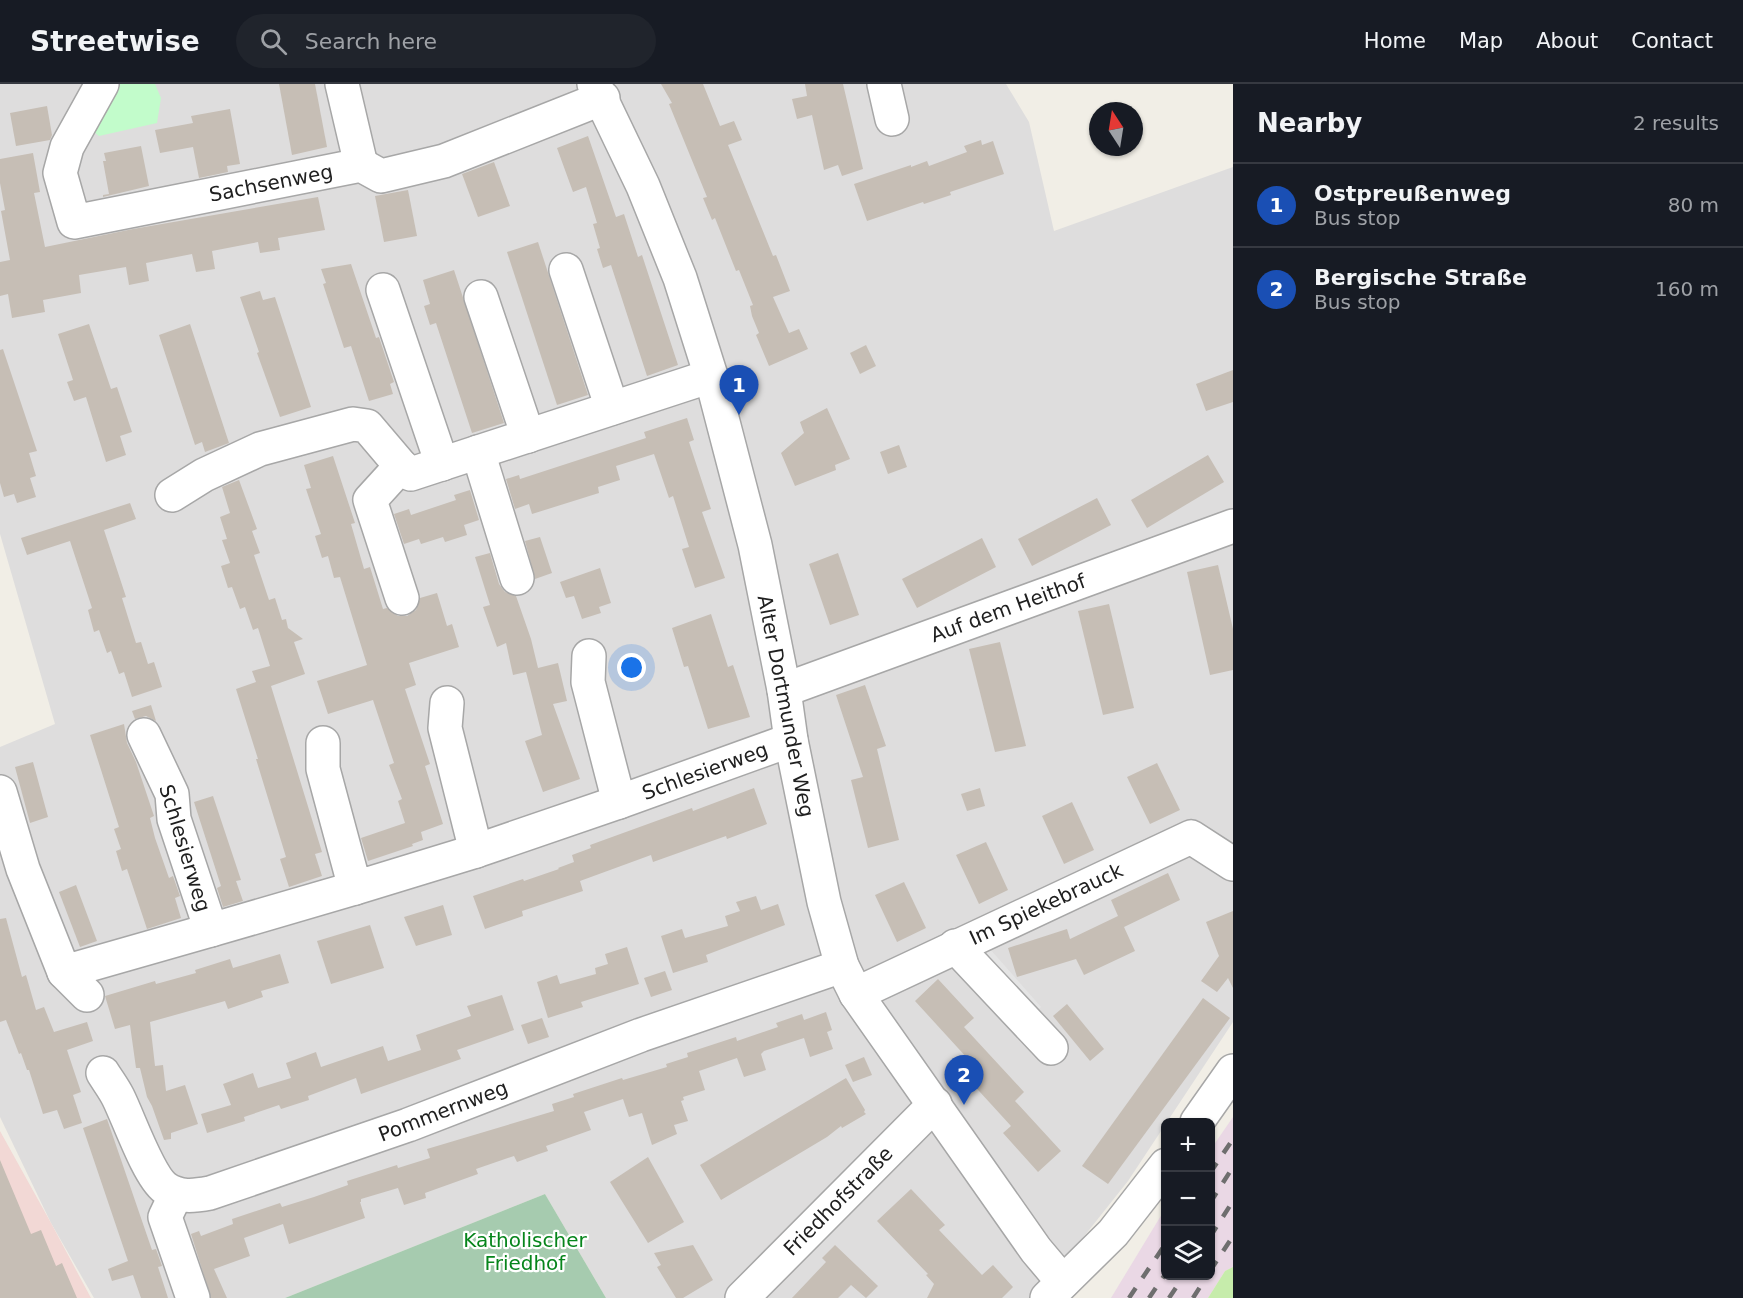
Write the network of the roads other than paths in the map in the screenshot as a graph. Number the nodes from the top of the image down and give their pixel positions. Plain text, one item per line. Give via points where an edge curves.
1 (102, 84) edge
2 (342, 84) edge
3 (884, 84) edge
4 (598, 91) edge
5 (892, 119) dead end
6 (360, 165) junction
7 (566, 270) dead end
8 (383, 290) dead end
9 (481, 297) dead end
10 (711, 376) junction
11 (612, 408) junction
12 (528, 436) junction
13 (478, 452) junction
14 (442, 464) junction
15 (401, 466) junction
16 (172, 495) dead end
17 (1233, 526) edge
18 (517, 578) dead end
19 (402, 598) dead end
20 (589, 657) dead end
21 (784, 690) junction
22 (447, 703) dead end
23 (144, 735) dead end
24 (791, 740) junction
25 (323, 743) dead end
26 (0, 792) edge
27 (619, 802) junction
28 (476, 851) junction
29 (1233, 864) edge
30 (355, 888) junction
31 (211, 930) junction
32 (955, 946) junction
33 (64, 972) junction
34 (849, 980) junction
35 (87, 995) dead end
36 (1051, 1048) dead end
37 (1233, 1071) edge
38 (103, 1073) dead end
39 (934, 1104) junction
40 (1200, 1118) edge
41 (1161, 1172) edge
42 (176, 1194) junction
43 (1055, 1290) edge
44 (193, 1298) edge
45 (742, 1298) edge

1 - 6 street, Sachsenweg via 67,147 60,173 74,222
2 - 6 street
3 - 5 street
4 - 6 street, Sachsenweg via 444,161 381,176
4 - 10 street, Alter Dortmunder Weg via 643,186 680,278
7 - 11 street
8 - 14 street
9 - 12 street
10 - 11 street
10 - 21 street, Alter Dortmunder Weg via 755,545
11 - 12 street
12 - 13 street
13 - 14 street
13 - 18 street
14 - 15 street via 411,474
15 - 16 street via 367,426 353,424 260,449
15 - 19 street via 370,500
17 - 21 street, Auf dem Heithof
20 - 27 street, Schlesierweg via 588,682
21 - 24 street, Alter Dortmunder Weg
22 - 28 street via 445,728
23 - 31 street, Schlesierweg via 171,794 174,819
24 - 27 street, Schlesierweg
24 - 34 street, Alter Dortmunder Weg via 824,902
25 - 30 street via 323,769
26 - 33 street via 23,869
27 - 28 street, Schlesierweg
28 - 30 street, Schlesierweg
29 - 32 street, Im Spiekebrauck via 1191,837
30 - 31 street, Schlesierweg
31 - 33 street, Schlesierweg
32 - 34 street, Im Spiekebrauck
32 - 36 street
33 - 35 street
34 - 39 street, Alter Dortmunder Weg
34 - 42 street, Pommernweg via 641,1035 386,1133 210,1193
37 - 40 street
38 - 42 street via 117,1094 153,1175
39 - 43 street, Alter Dortmunder Weg via 1036,1250
39 - 45 street, Friedhofstraße
41 - 43 street via 1113,1233
42 - 44 street via 165,1217

